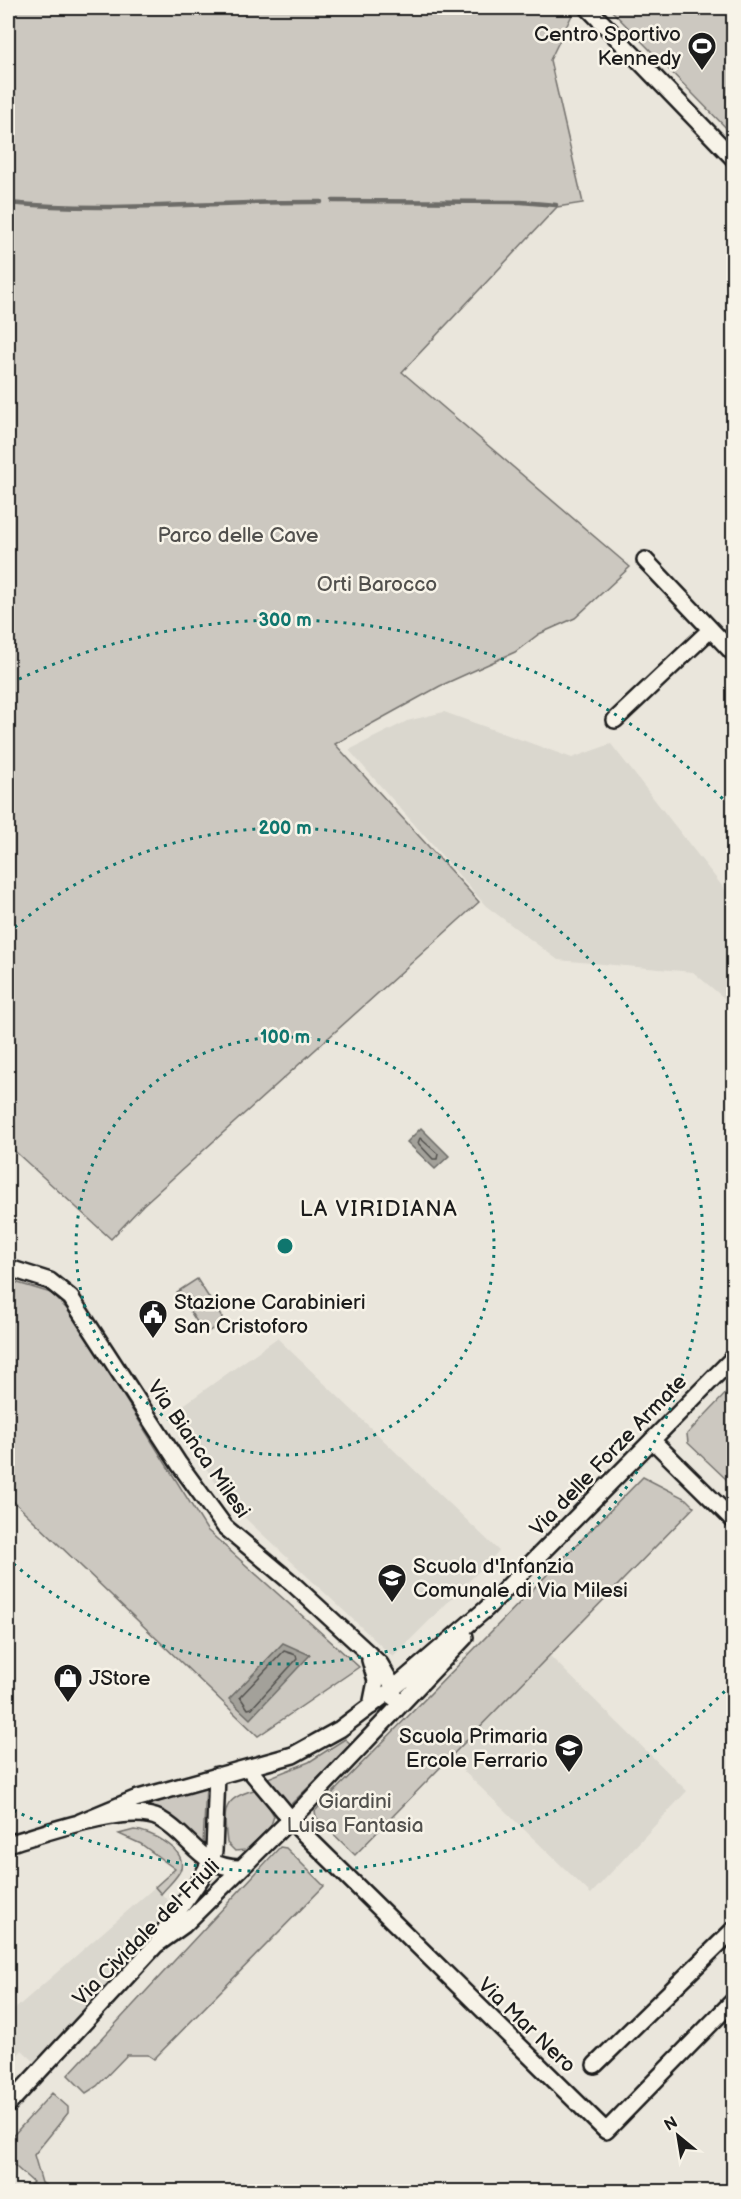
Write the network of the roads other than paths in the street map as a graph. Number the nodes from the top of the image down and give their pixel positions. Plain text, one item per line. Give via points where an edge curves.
1 (588, 8) edge
2 (734, 159) edge
3 (645, 561) dead end
4 (710, 630) junction
5 (734, 654) edge
6 (615, 720) dead end
7 (9, 1268) dead end
8 (734, 1357) edge
9 (652, 1440) junction
10 (734, 1521) edge
11 (486, 1608) junction
12 (367, 1651) junction
13 (394, 1688) junction
14 (371, 1706) junction
15 (365, 1744) junction
16 (248, 1768) junction
17 (217, 1776) junction
18 (290, 1820) junction
19 (80, 1822) junction
20 (8, 1844) edge
21 (211, 1863) junction
22 (240, 1869) junction
23 (734, 1929) edge
24 (156, 1945) junction
25 (734, 2000) edge
26 (594, 2066) dead end
27 (8, 2105) edge

1 - 2 street
3 - 4 street
4 - 5 street
4 - 6 street
7 - 12 street, Via Bianca Milesi via 50,1281 71,1298 179,1464 225,1527
8 - 9 street, Via delle Forze Armate
9 - 10 street
9 - 11 street, Via delle Forze Armate
11 - 13 street, Via delle Forze Armate
11 - 15 street, Via delle Forze Armate via 471,1630
12 - 13 street, Via Bianca Milesi
12 - 14 street via 376,1682
13 - 14 street, Via delle Forze Armate
13 - 15 street via 391,1705 373,1723
14 - 16 street, Via delle Forze Armate via 308,1748
15 - 18 street, Via delle Forze Armate
16 - 17 street, Via delle Forze Armate
16 - 18 street
17 - 19 street, Via delle Forze Armate via 135,1799
17 - 21 street
18 - 22 street, Via delle Forze Armate
18 - 25 street, Via Mar Nero via 606,2131
19 - 20 street, Via delle Forze Armate
19 - 21 street, Via delle Forze Armate via 149,1814 172,1827
21 - 22 street
21 - 24 street via 173,1914
22 - 24 street, Via Cividale del Friuli via 184,1925
23 - 26 street
24 - 27 street, Via Cividale del Friuli

